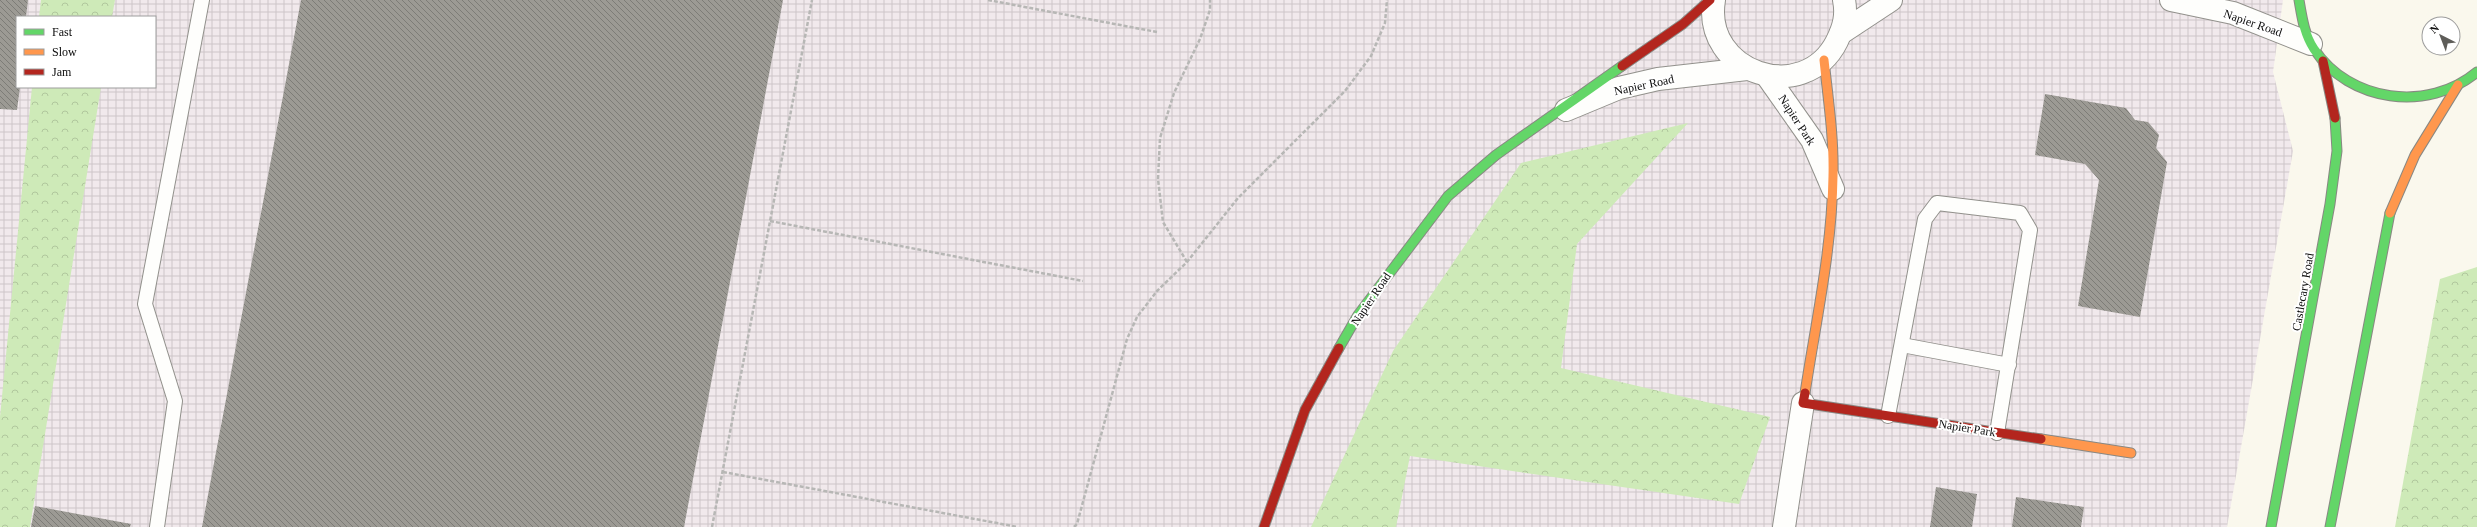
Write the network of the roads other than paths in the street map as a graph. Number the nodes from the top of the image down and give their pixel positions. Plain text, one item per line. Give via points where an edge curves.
1 (202, 0) edge
2 (1710, 0) edge
3 (1714, 0) edge
4 (1844, 0) edge
5 (1891, 0) edge
6 (2171, 0) edge
7 (2299, 0) edge
8 (1842, 33) junction
9 (2317, 52) junction
10 (1824, 60) junction
11 (1757, 72) junction
12 (2477, 72) edge
13 (2458, 86) junction
14 (1546, 118) junction
15 (1833, 189) junction
16 (1902, 345) junction
17 (2009, 365) junction
18 (1803, 404) junction
19 (1888, 416) junction
20 (1997, 433) junction
21 (2131, 453) dead end
22 (157, 527) edge
23 (1264, 527) edge
24 (1784, 527) edge
25 (2272, 527) edge
26 (2330, 527) edge

1 - 22 lane via 145,304 175,401
2 - 14 street, Napier Road via 1683,24
3 - 11 street, Napier Park via 1714,25 1722,45 1734,59
4 - 8 street via 1845,22
5 - 8 street
6 - 9 street, Napier Road via 2232,13
7 - 9 street, Castlecary Road via 2305,30
8 - 10 street
9 - 13 street via 2338,76 2357,88 2394,99 2426,97
9 - 25 street, Castlecary Road via 2335,109 2337,151 2330,204
10 - 11 street, Napier Road via 1805,72 1794,75 1782,77
10 - 15 street, Napier Park via 1832,132
11 - 14 street, Napier Road via 1658,80 1619,88
11 - 15 street, Napier Park via 1812,140
12 - 13 street
13 - 26 street via 2415,155 2388,218
14 - 23 street, Napier Road via 1496,155 1448,196 1358,315 1304,410
15 - 18 street, Napier Park via 1830,235
16 - 17 lane
16 - 17 lane via 1925,219 1937,203 2020,213 2030,230
16 - 19 lane
17 - 20 lane
18 - 19 street, Napier Park
18 - 24 street, Napier Park
19 - 20 street, Napier Park
20 - 21 street, Napier Park

